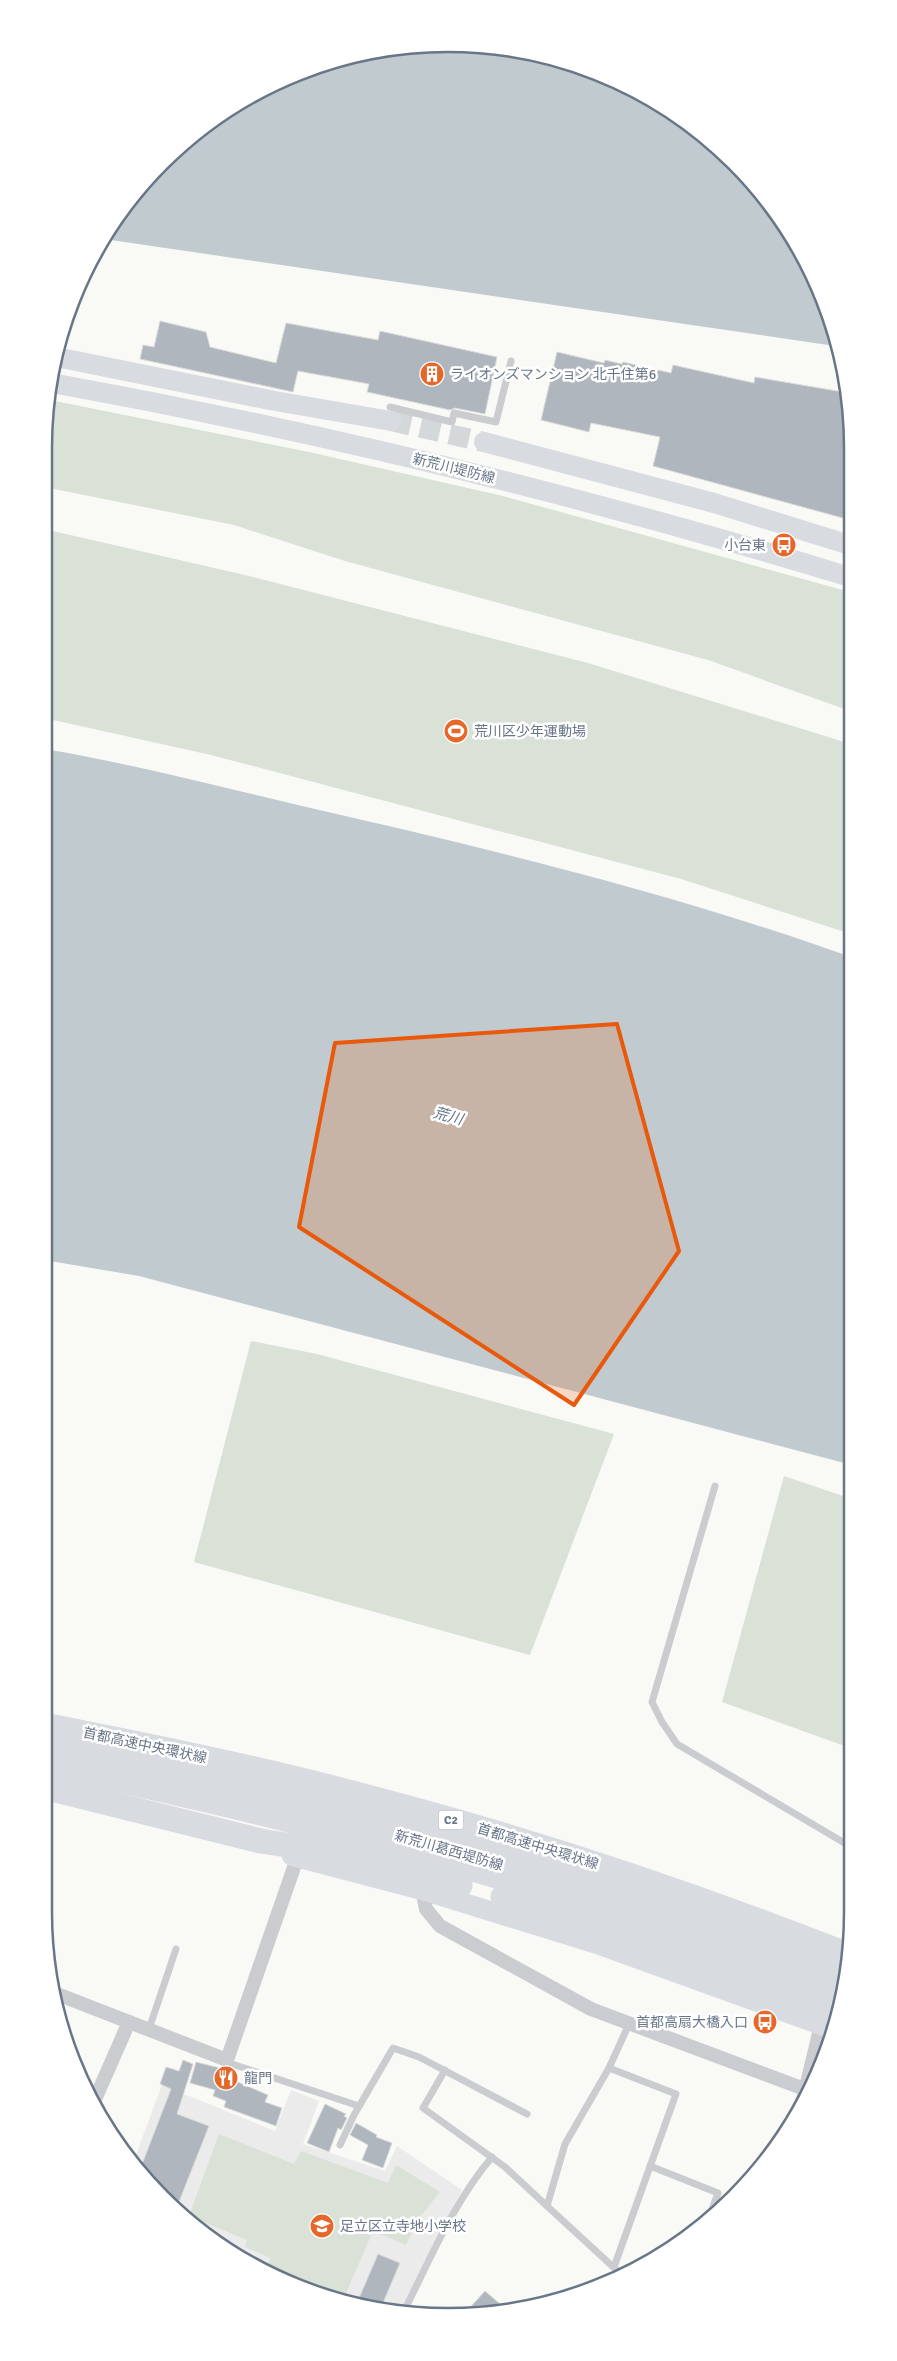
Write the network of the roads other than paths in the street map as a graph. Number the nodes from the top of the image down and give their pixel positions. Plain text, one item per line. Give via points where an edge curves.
1 (63, 358) edge
2 (511, 361) dead end
3 (58, 384) edge
4 (390, 414) joint
5 (484, 442) tunnel mouth
6 (844, 543) edge
7 (844, 575) edge
8 (715, 1486) dead end
9 (52, 1726) edge
10 (52, 1744) edge
11 (52, 1754) edge
12 (52, 1766) edge
13 (52, 1789) edge
14 (52, 1798) edge
15 (311, 1813) junction
16 (844, 1843) edge
17 (298, 1857) junction
18 (422, 1890) junction
19 (176, 1949) dead end
20 (842, 1953) edge
21 (833, 1967) edge
22 (839, 1979) edge
23 (836, 1994) edge
24 (61, 1996) edge
25 (129, 2022) junction
26 (828, 2023) edge
27 (828, 2023) edge
28 (628, 2024) junction
29 (149, 2028) junction
30 (227, 2060) junction
31 (609, 2068) junction
32 (445, 2070) junction
33 (803, 2089) edge
34 (97, 2095) edge
35 (359, 2106) junction
36 (527, 2114) dead end
37 (340, 2145) dead end
38 (492, 2157) junction
39 (650, 2166) junction
40 (547, 2206) junction
41 (712, 2208) edge
42 (614, 2268) junction
43 (617, 2271) edge
44 (407, 2306) edge

1 - 4 main road via 275,401
2 - 4 lane via 496,422 454,413 452,422
3 - 7 main road, 新荒川堤防線 via 434,462 659,520
5 - 6 main road via 714,503
8 - 16 lane via 652,1702 677,1744
9 - 20 highway, 首都高速中央環状線 / C2 via 276,1774 451,1820 632,1875
10 - 21 highway via 188,1773 446,1838 624,1894
11 - 15 main road, 新荒川葛西堤防線
12 - 23 highway via 268,1814 528,1886 707,1944
13 - 26 highway via 261,1841 353,1856 524,1903 612,1931
14 - 17 main road
15 - 17 street
15 - 21 main road via 355,1810 448,1830 628,1886
15 - 22 main road, 新荒川葛西堤防線 via 442,1847 622,1902
17 - 18 main road
17 - 30 street
18 - 27 main road via 600,1945
18 - 28 street via 426,1909 440,1926 591,2009
19 - 29 lane
24 - 25 street
25 - 29 street
25 - 34 street
28 - 31 lane
28 - 33 street
29 - 30 street
30 - 35 lane
31 - 39 lane via 676,2094
31 - 40 lane via 565,2144
32 - 35 lane via 393,2048
32 - 36 lane
32 - 38 lane via 423,2108
35 - 37 lane
38 - 40 lane
38 - 44 lane via 454,2212
39 - 41 lane via 718,2193
39 - 42 lane
40 - 42 lane
42 - 43 lane

